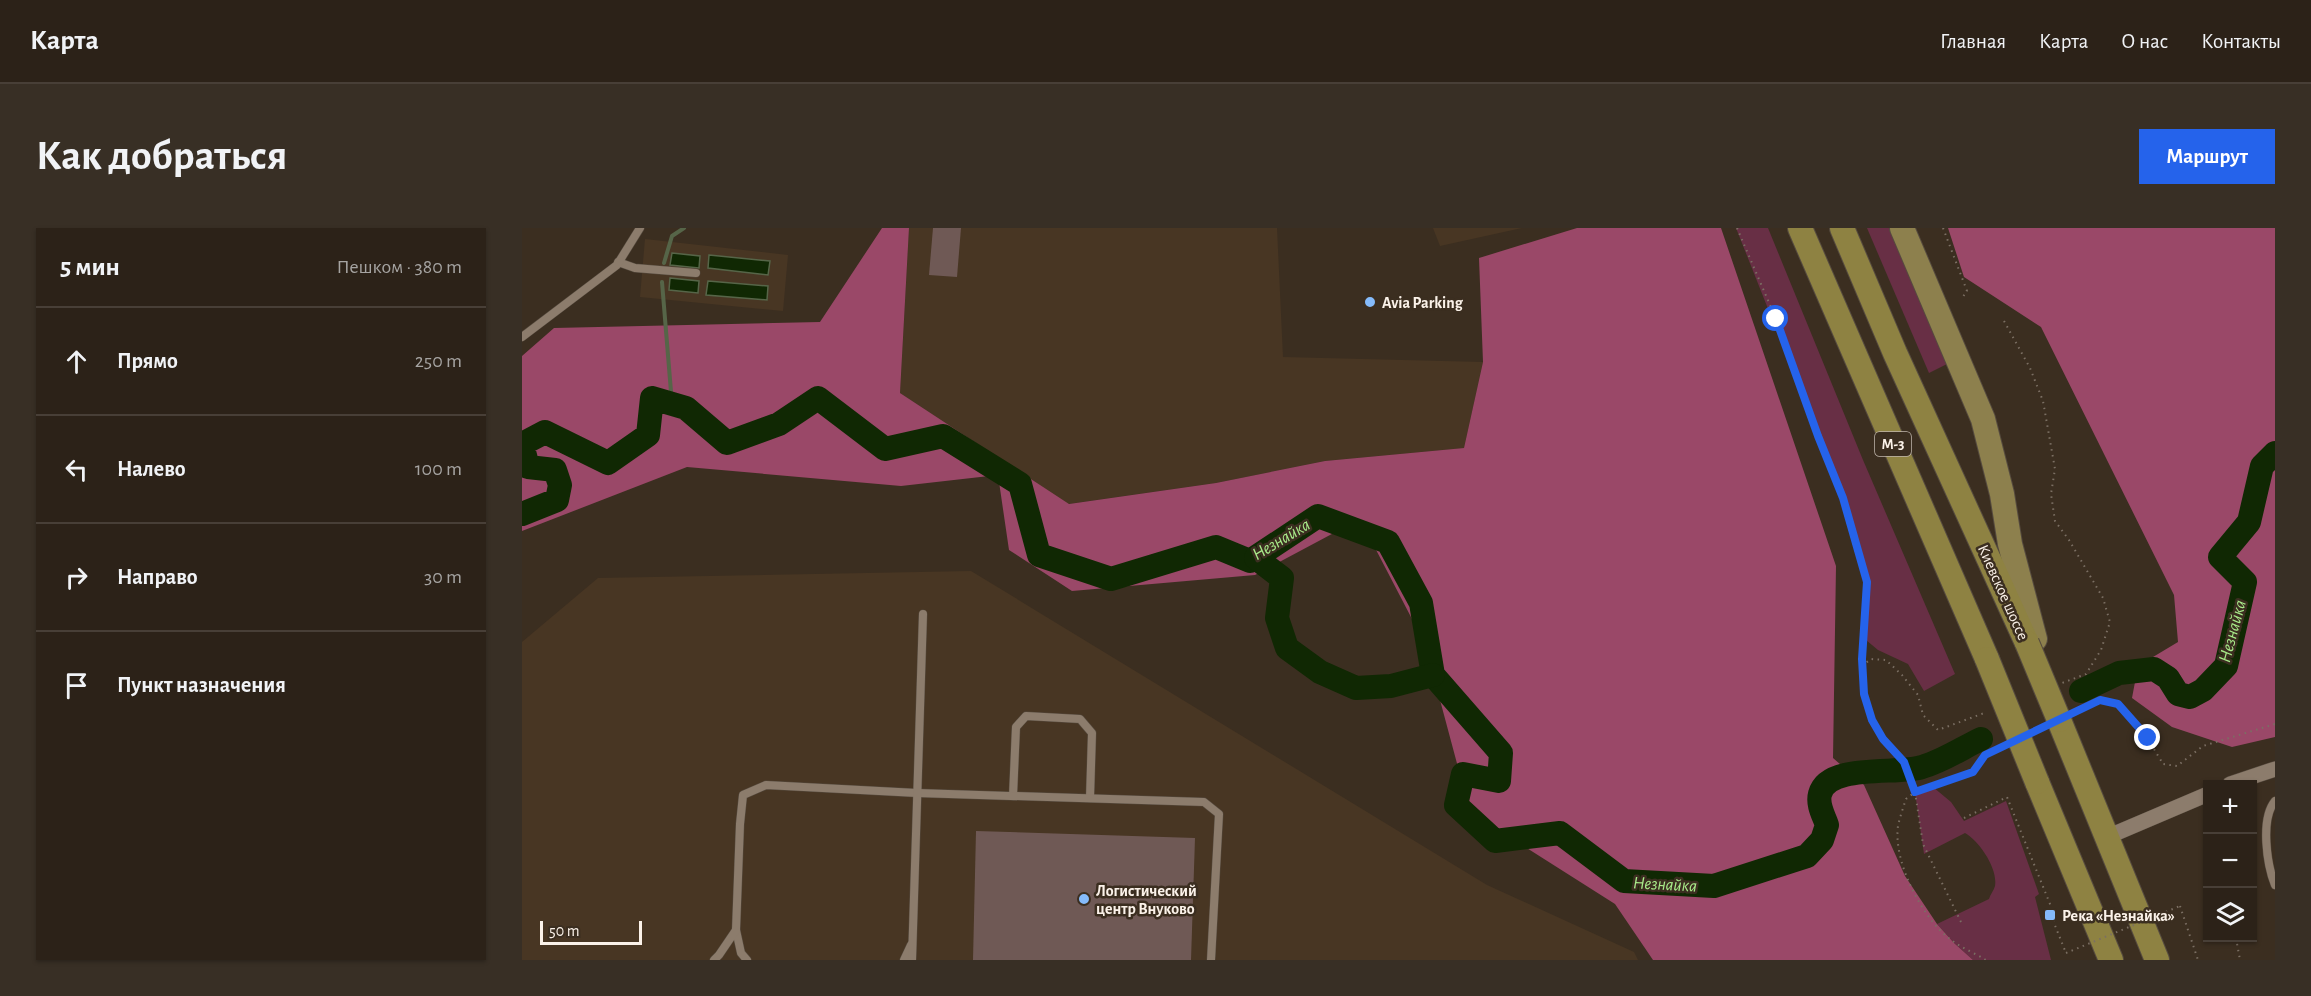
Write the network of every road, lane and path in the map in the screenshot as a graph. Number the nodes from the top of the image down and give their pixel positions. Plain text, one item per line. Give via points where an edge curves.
1 (640, 228) edge
2 (1737, 228) edge
3 (1800, 228) edge
4 (1842, 228) edge
5 (1902, 228) edge
6 (1943, 228) edge
7 (618, 262) junction
8 (696, 273) dead end
9 (1962, 298) dead end
10 (522, 337) edge
11 (923, 614) dead end
12 (2031, 641) junction
13 (2068, 715) dead end
14 (2275, 724) edge
15 (2006, 745) dead end
16 (2275, 769) edge
17 (2242, 780) edge
18 (1915, 792) junction
19 (917, 793) junction
20 (1013, 796) junction
21 (2203, 796) edge
22 (1090, 798) junction
23 (2275, 801) edge
24 (1964, 818) dead end
25 (2107, 837) junction
26 (2275, 885) edge
27 (1961, 922) dead end
28 (736, 930) junction
29 (912, 942) junction
30 (2237, 942) edge
31 (714, 960) edge
32 (747, 960) edge
33 (904, 960) edge
34 (912, 960) edge
35 (1211, 960) edge
36 (1986, 960) edge
37 (2111, 960) edge
38 (2157, 960) edge
39 (2198, 960) edge
40 (2240, 960) edge

1 - 7 lane
2 - 18 path via 1776,319 1843,498 1867,582 1864,694 1872,720 1904,762
3 - 37 highway, М-3, bridge via 1987,659
4 - 12 highway, Киевское шоссе / М-3 via 1895,353
5 - 12 main road via 1983,419
6 - 9 path via 1967,291
7 - 8 lane via 635,268
7 - 10 lane
11 - 19 lane
12 - 25 highway, Киевское шоссе / М-3, bridge
13 - 14 path via 2100,700 2118,704 2148,738 2163,764 2178,766 2203,746
15 - 18 path via 1985,755 1973,772
16 - 17 street
18 - 27 path via 1923,844
18 - 36 path via 1905,799 1898,827 1909,883 1929,918 1950,939
19 - 20 lane
19 - 28 lane via 766,784 743,795
19 - 29 lane
20 - 22 lane
20 - 22 lane via 1016,727 1026,716 1080,719 1092,733
21 - 25 street
22 - 35 lane via 1204,802 1219,814
23 - 26 lane via 2270,807 2266,855
24 - 39 path, bridge via 2007,797 2066,953 2180,906
25 - 38 highway, Киевское шоссе / М-3
28 - 31 lane
28 - 32 lane via 741,953
29 - 33 lane
29 - 34 lane
30 - 40 path

